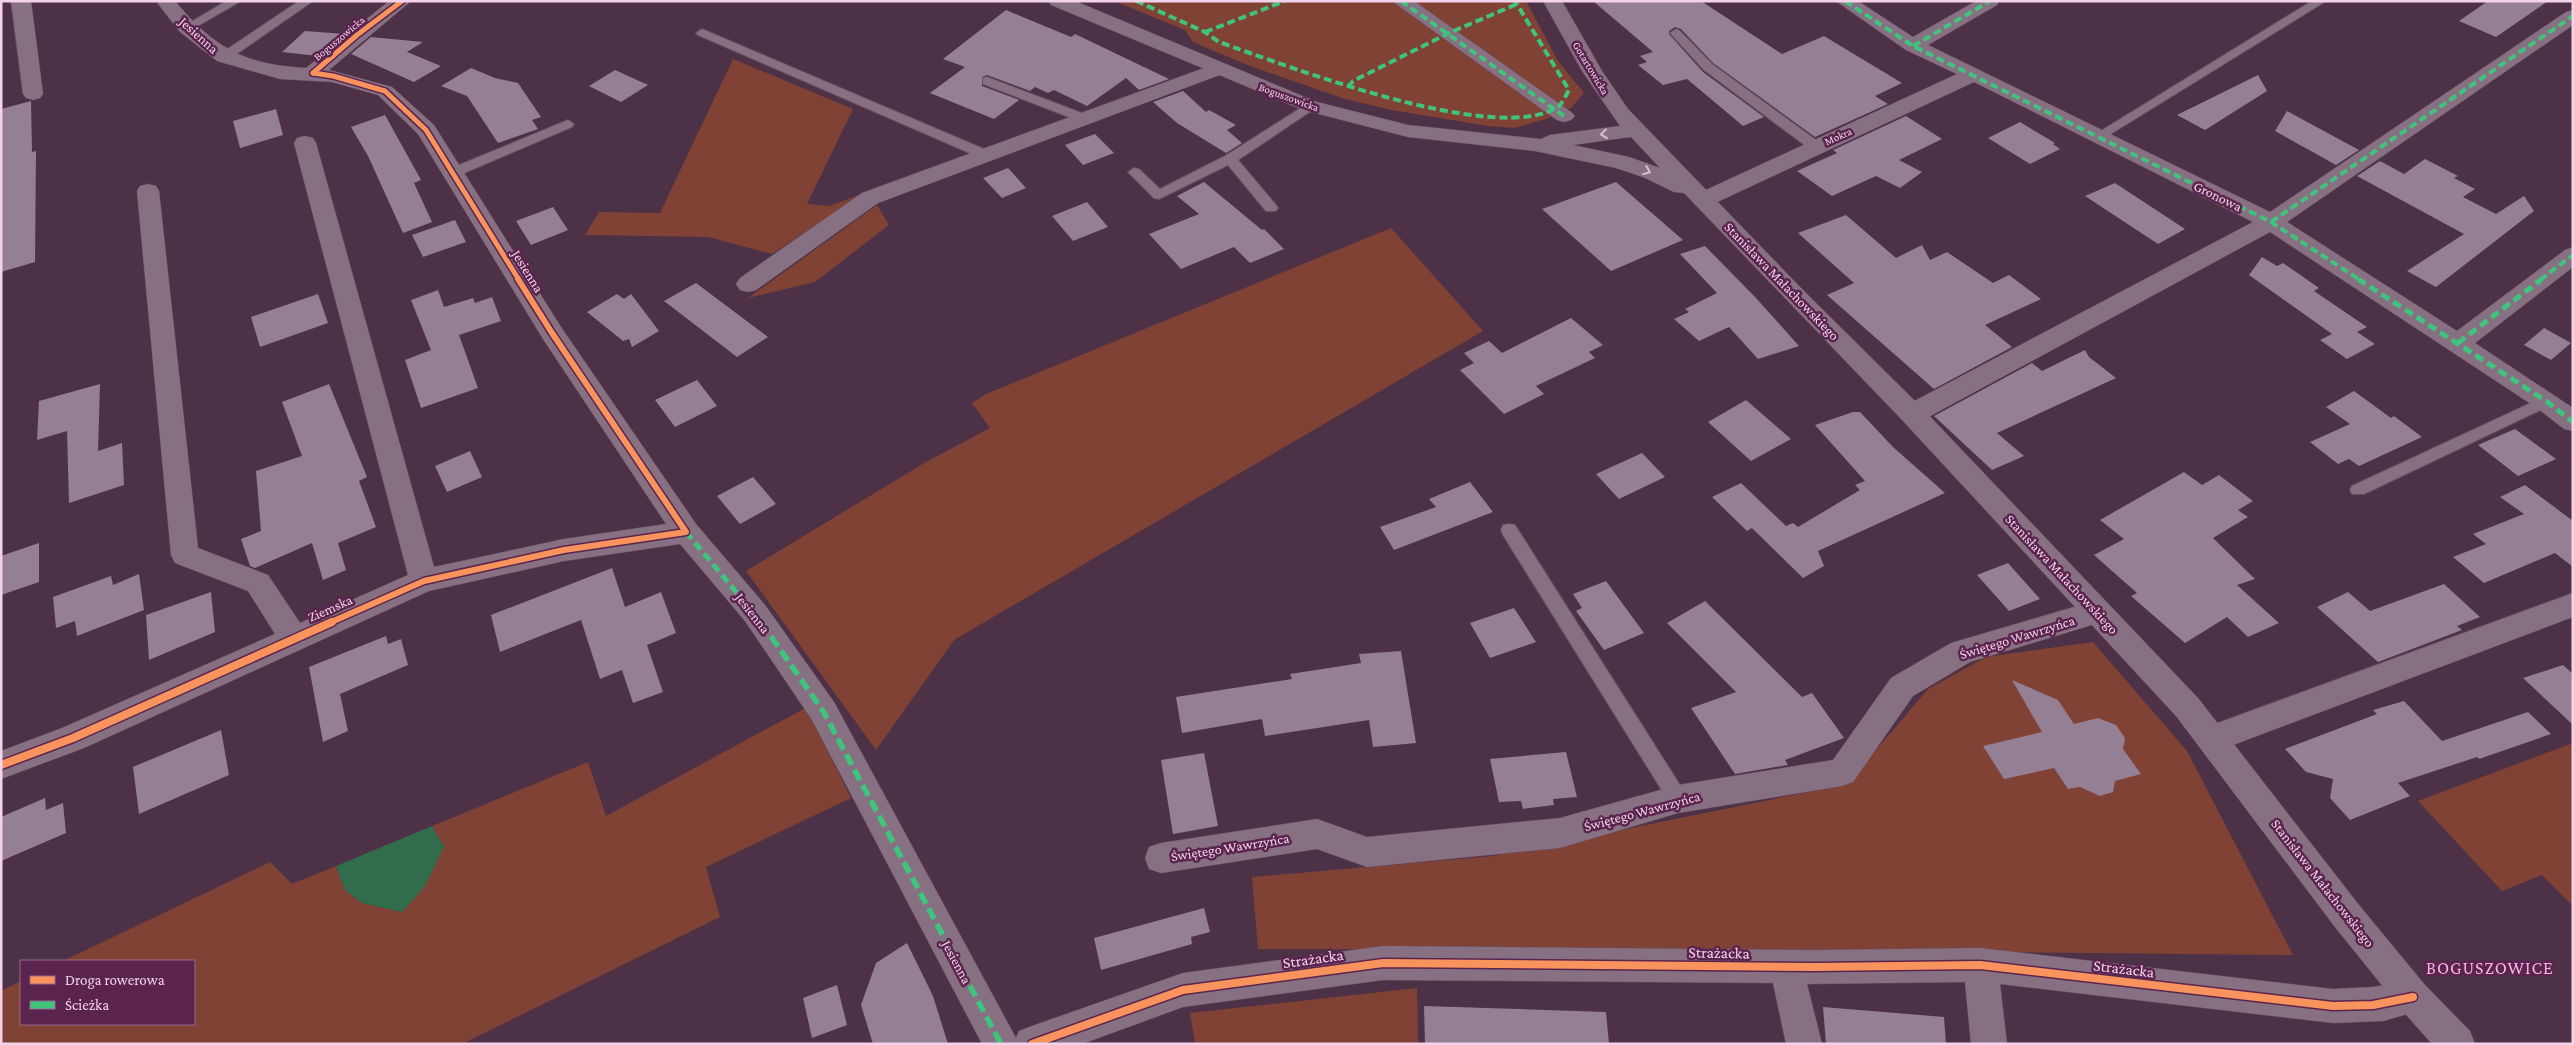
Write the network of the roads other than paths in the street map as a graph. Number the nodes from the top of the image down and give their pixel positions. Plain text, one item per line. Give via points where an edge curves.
1 (21, 1) edge
2 (165, 1) edge
3 (235, 1) edge
4 (307, 1) edge
5 (402, 1) edge
6 (1058, 1) edge
7 (1401, 1) edge
8 (1552, 1) edge
9 (1845, 1) edge
10 (1990, 1) edge
11 (2320, 1) edge
12 (2573, 16) edge
13 (188, 28) junction
14 (1676, 33) dead end
15 (702, 34) dead end
16 (1913, 46) junction
17 (224, 57) junction
18 (1218, 68) junction
19 (313, 73) junction
20 (1974, 74) junction
21 (987, 81) dead end
22 (33, 94) dead end
23 (1310, 106) junction
24 (1564, 116) dead end
25 (1083, 118) junction
26 (568, 124) dead end
27 (1641, 137) junction
28 (2097, 137) junction
29 (305, 143) dead end
30 (1534, 144) junction
31 (1816, 146) junction
32 (986, 154) junction
33 (1601, 157) junction
34 (1230, 159) junction
35 (1134, 172) dead end
36 (452, 173) junction
37 (148, 191) dead end
38 (1700, 197) junction
39 (1271, 208) dead end
40 (2270, 222) junction
41 (2573, 255) edge
42 (748, 284) dead end
43 (2458, 343) junction
44 (2546, 400) junction
45 (1912, 414) junction
46 (2573, 422) edge
47 (2358, 490) dead end
48 (1509, 530) dead end
49 (686, 532) junction
50 (424, 581) junction
51 (2573, 606) edge
52 (2098, 612) junction
53 (293, 638) junction
54 (2212, 739) junction
55 (1, 765) edge
56 (1678, 799) junction
57 (1161, 858) dead end
58 (1980, 965) junction
59 (1786, 966) junction
60 (2413, 997) junction
61 (1001, 1044) edge
62 (1032, 1044) edge
63 (1804, 1044) edge
64 (1989, 1044) edge
65 (2457, 1044) edge

1 - 22 street
2 - 13 street, Jesienna
3 - 13 lane
4 - 17 lane
5 - 19 street, Boguszowicka
6 - 18 street, Boguszowicka
7 - 24 street
8 - 27 street, Gotartowicka via 1606,94
9 - 16 street, Gronowa
10 - 16 street
11 - 28 lane
12 - 40 street
13 - 17 street, Jesienna
14 - 31 lane via 1708,67
15 - 32 lane
16 - 20 street, Gronowa
17 - 19 street, Jesienna via 280,73
18 - 23 street, Boguszowicka
18 - 25 street
19 - 36 street, Jesienna via 384,91 426,130
20 - 28 street, Gronowa
20 - 31 street, Mokra
21 - 25 lane
23 - 30 street, Boguszowicka via 1408,131
23 - 34 lane
25 - 32 street
26 - 36 lane
27 -> 30 street, Boguszowicka
27 - 33 street, Boguszowicka via 1626,152
27 - 38 street, Stanisława Małachowskiego
28 - 40 street, Gronowa
29 - 50 street
30 - 33 street, Boguszowicka
31 - 38 street, Mokra
32 - 42 street via 870,198
33 -> 38 street, Boguszowicka via 1636,166
34 - 35 lane via 1159,195
34 - 39 lane
36 - 49 street, Jesienna via 552,333
37 - 53 street via 185,555 258,583
38 - 45 street, Stanisława Małachowskiego
40 - 43 street, Gronowa
40 - 45 street
41 - 43 street
43 - 44 street, Gronowa
44 - 46 street, Gronowa
44 - 47 lane
45 - 52 street, Stanisława Małachowskiego
48 - 56 lane
49 - 50 street, Ziemska via 564,550
49 - 61 street, Jesienna via 755,614 823,711
50 - 53 street, Ziemska
51 - 54 street
52 - 54 street, Stanisława Małachowskiego via 2187,707
52 - 56 street, Świętego Wawrzyńca via 1961,652 1902,687 1842,772
53 - 55 street, Ziemska via 73,738
54 - 60 street, Stanisława Małachowskiego
56 - 57 street, Świętego Wawrzyńca via 1560,833 1367,852 1317,834
58 - 59 street, Strażacka
58 - 60 street, Strażacka via 2333,1006 2371,1005
58 - 64 street
59 - 62 street, Strażacka via 1383,963 1183,990
59 - 63 street
60 - 65 street, Stanisława Małachowskiego

